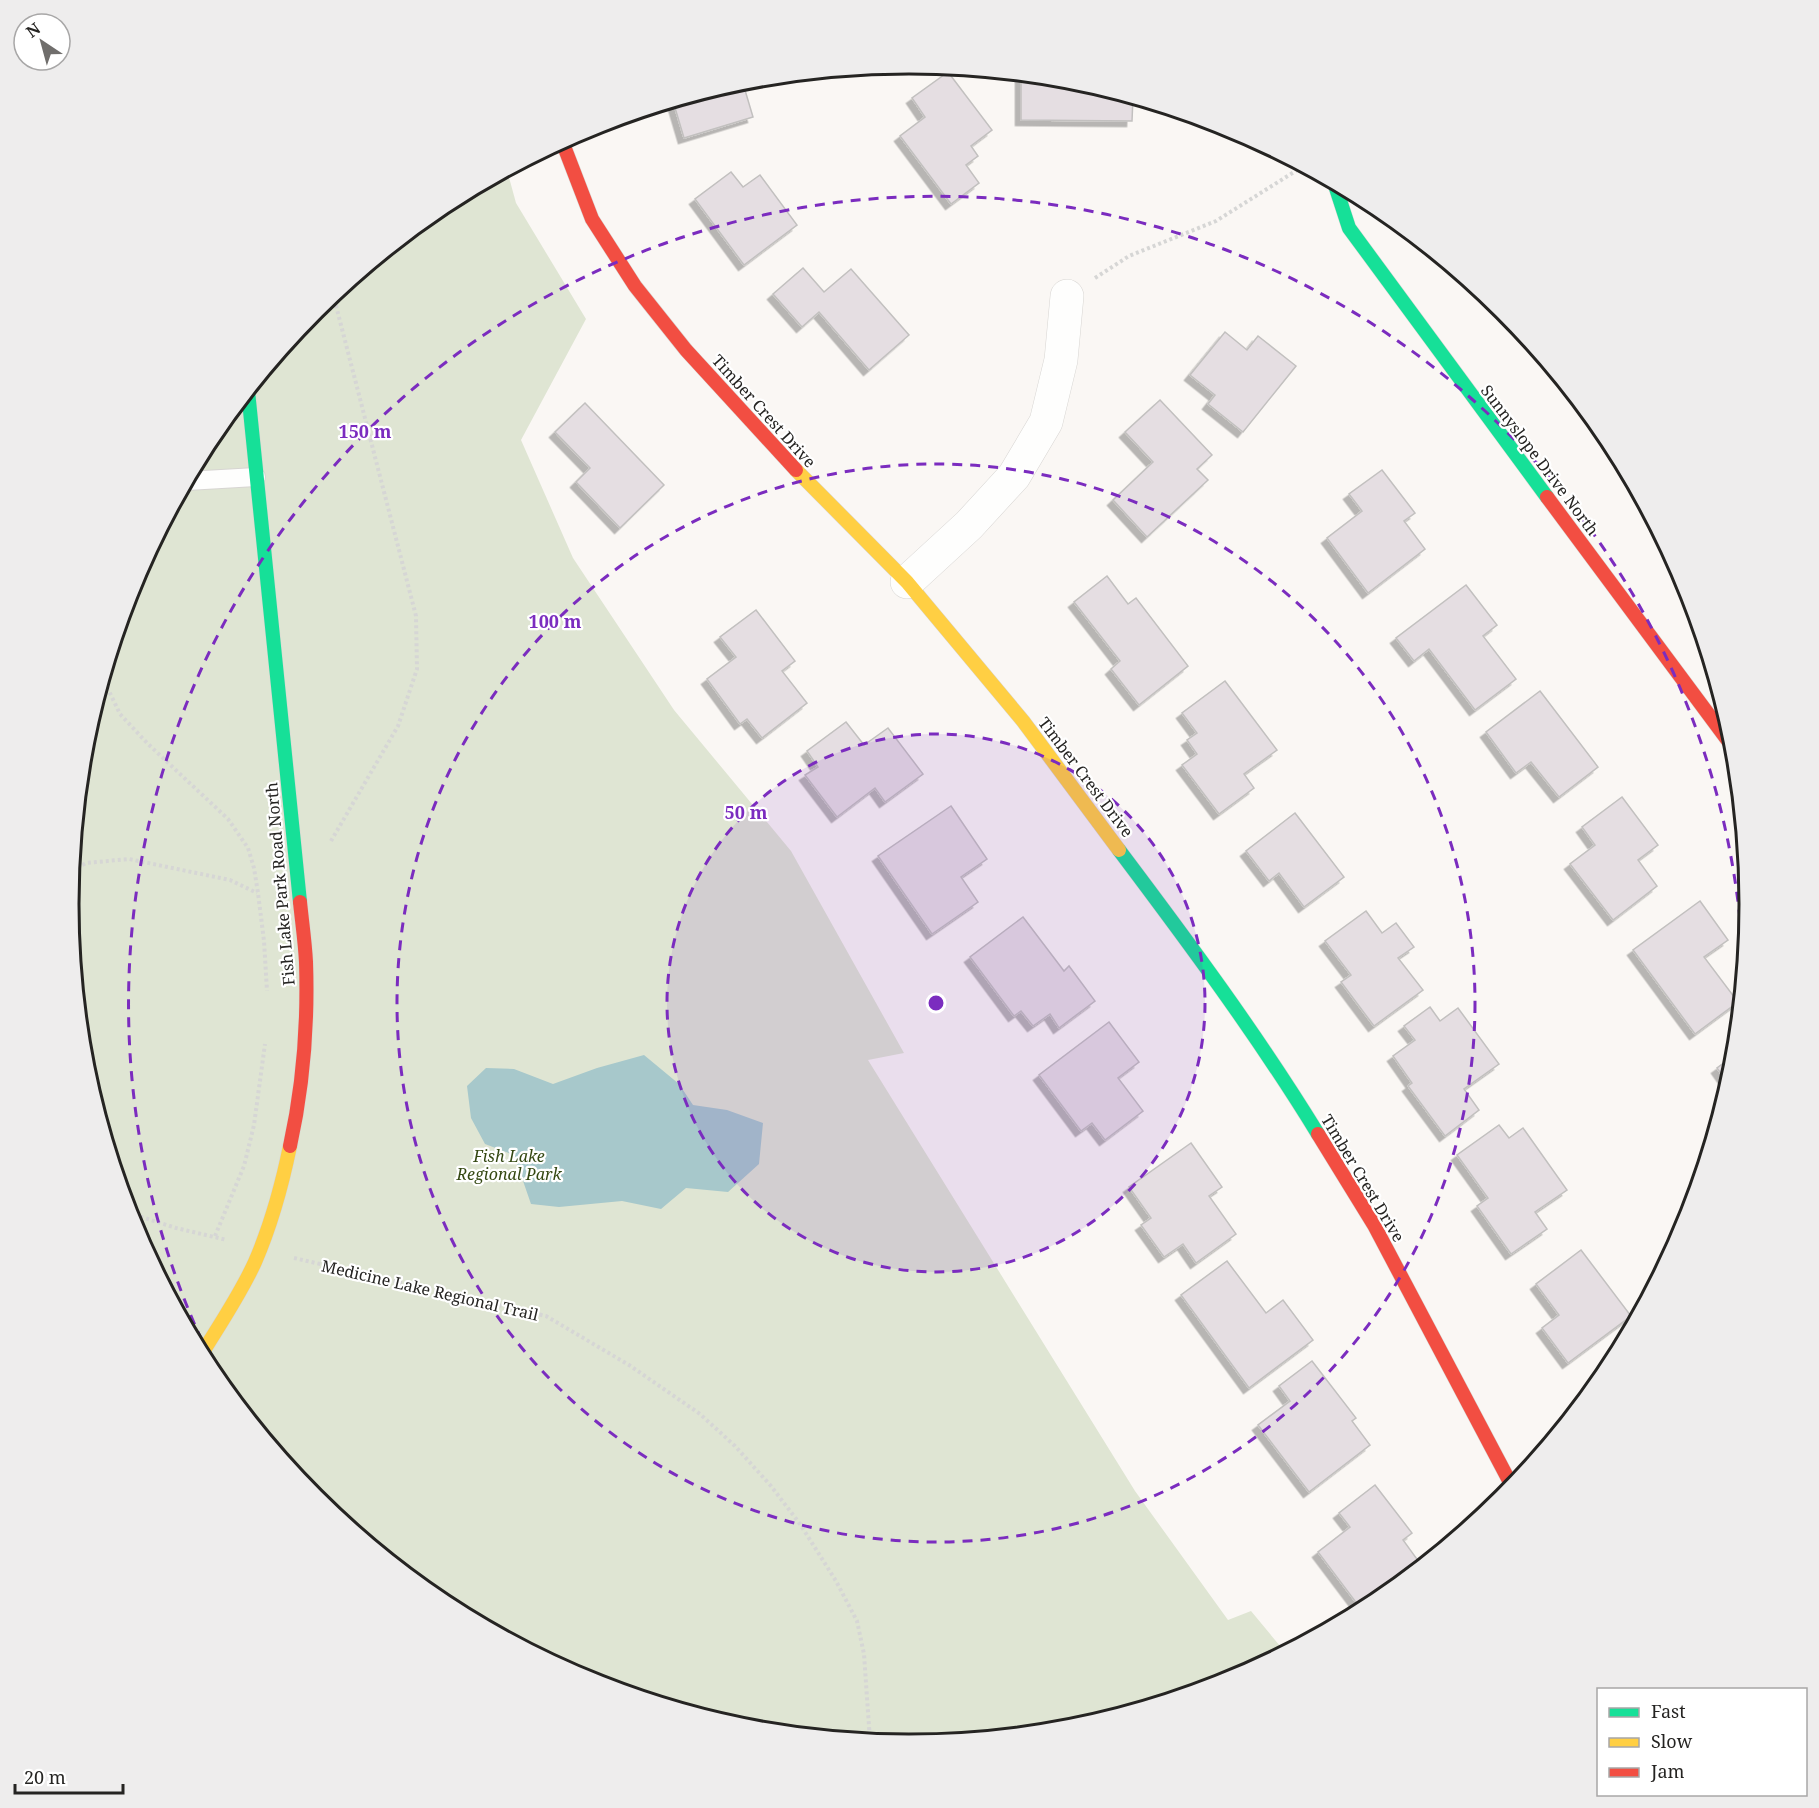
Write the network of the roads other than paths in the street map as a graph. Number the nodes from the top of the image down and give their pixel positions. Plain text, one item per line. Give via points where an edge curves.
1 (565, 149) edge
2 (1337, 193) edge
3 (1067, 296) road end
4 (249, 401) edge
5 (256, 477) junction
6 (195, 481) edge
7 (907, 582) junction
8 (1722, 732) edge
9 (207, 1345) edge
10 (1508, 1479) edge

1 - 7 street, Timber Crest Drive via 592,219 635,286 686,350 788,462
2 - 8 street, Sunnyslope Drive North via 1349,228
3 - 7 street via 1061,360 1046,422 1014,476 969,525
4 - 5 street, Fish Lake Park Road North
5 - 6 lane
5 - 9 street, Fish Lake Park Road North via 306,961 304,1045 284,1169 260,1249
7 - 10 street, Timber Crest Drive via 1023,721 1122,852 1290,1089 1374,1225

